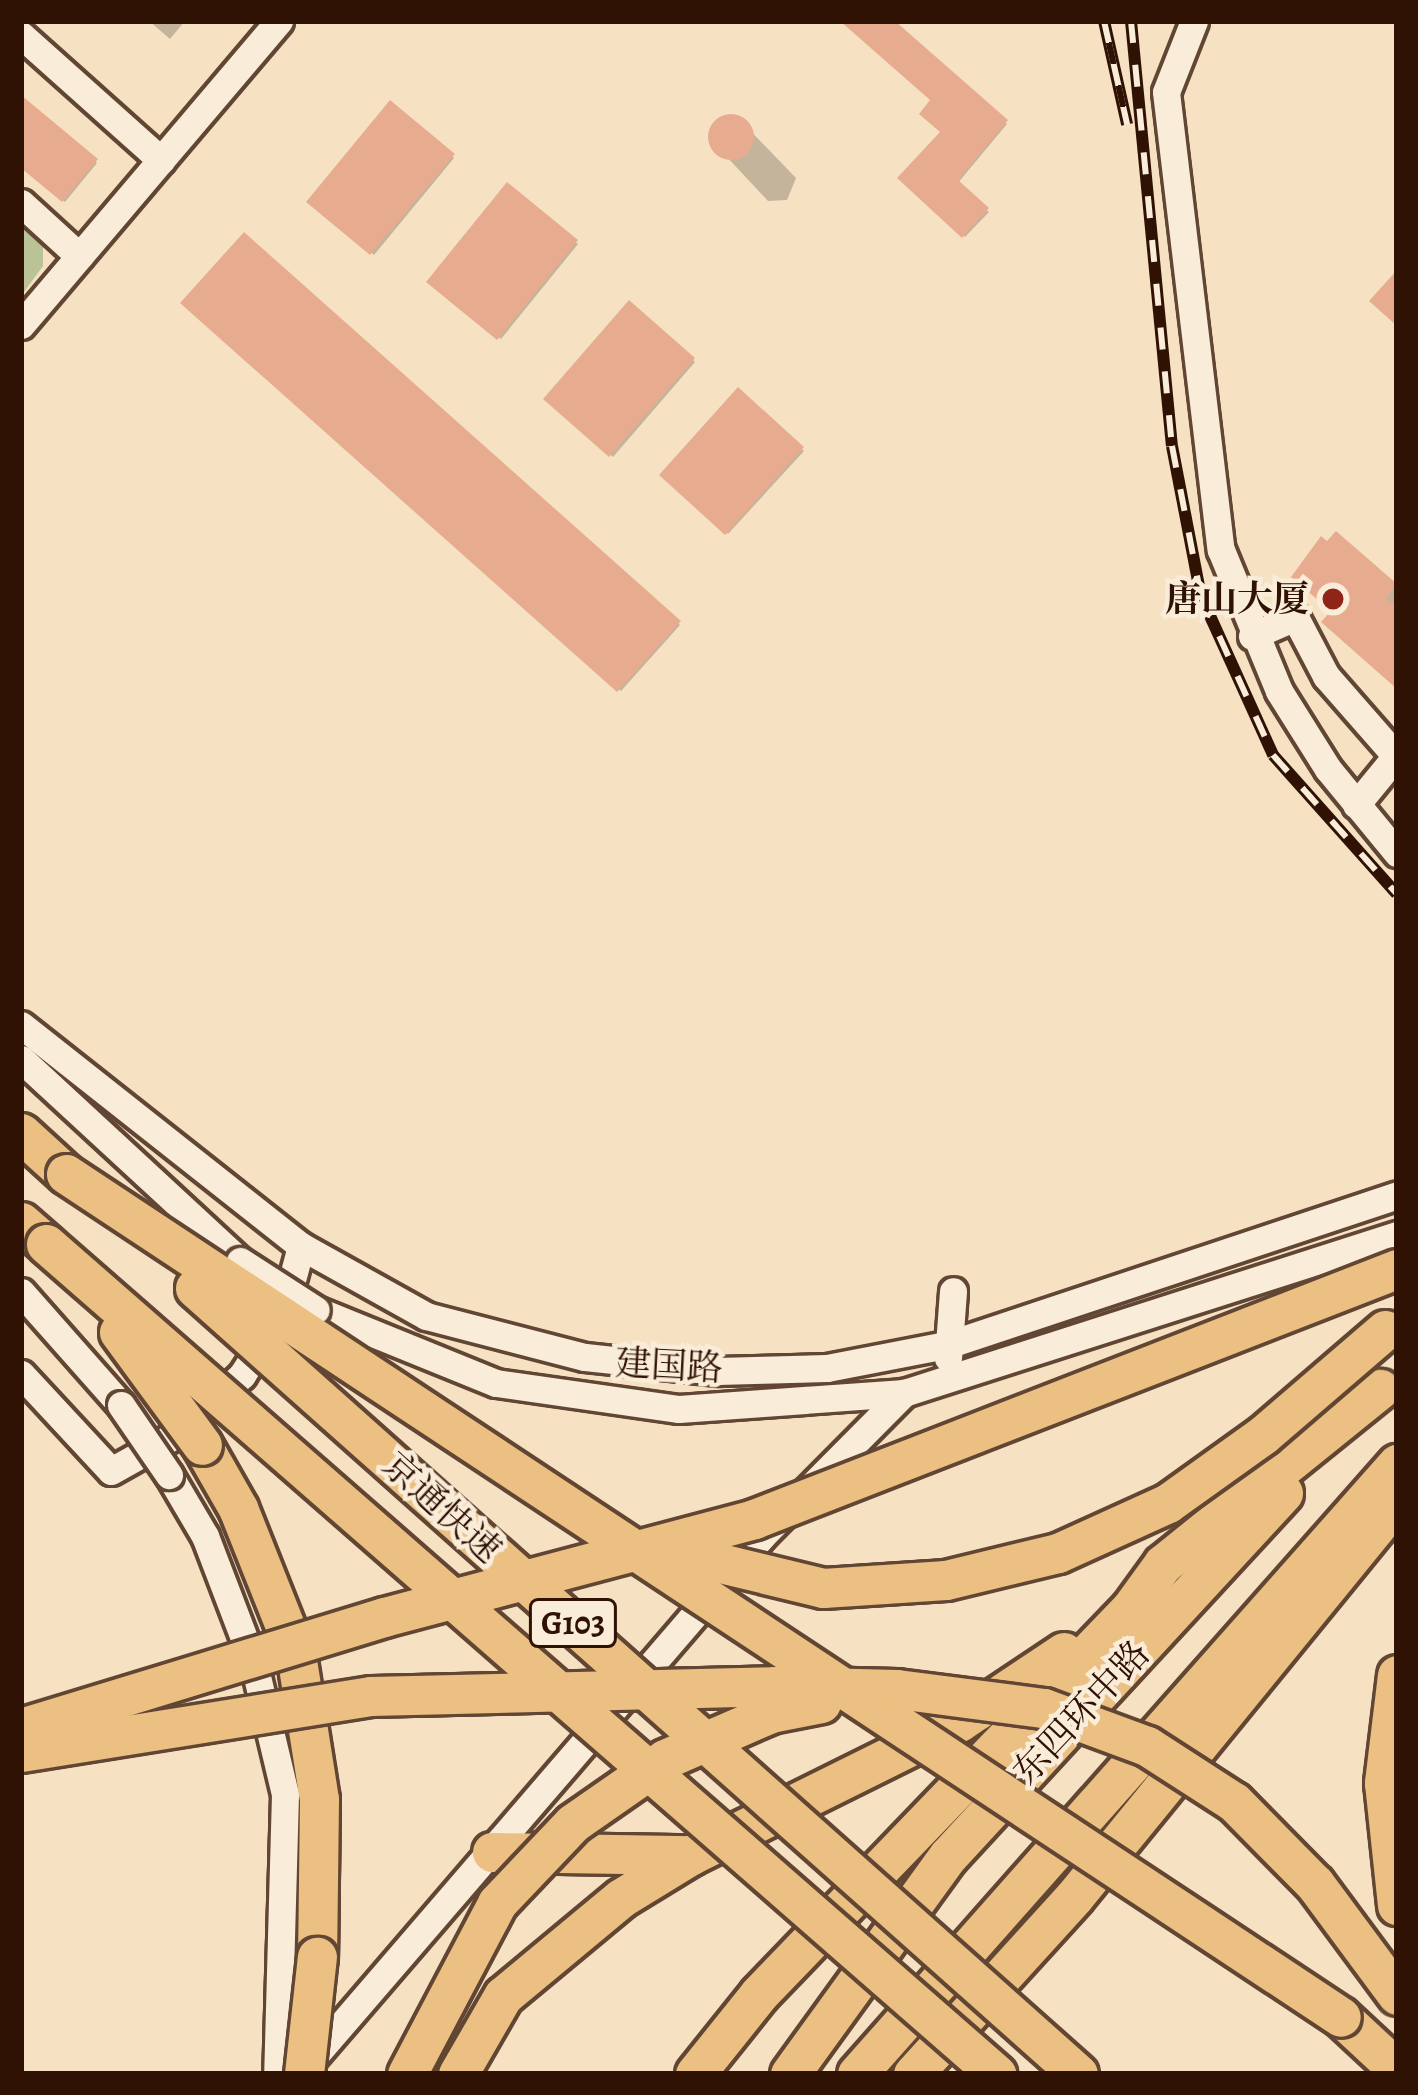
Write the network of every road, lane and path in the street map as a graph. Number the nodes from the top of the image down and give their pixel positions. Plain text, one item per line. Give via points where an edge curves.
1 (279, 21) edge
2 (1194, 21) edge
3 (21, 35) edge
4 (160, 160) junction
5 (21, 203) edge
6 (80, 256) junction
7 (21, 325) edge
8 (1252, 636) junction
9 (1356, 805) junction
10 (1397, 853) edge
11 (21, 1025) edge
12 (21, 1059) edge
13 (21, 1133) edge
14 (66, 1174) junction
15 (1397, 1195) edge
16 (34, 1233) edge
17 (1397, 1234) edge
18 (301, 1246) junction
19 (1397, 1268) edge
20 (953, 1291) dead end
21 (21, 1292) edge
22 (1397, 1316) edge
23 (950, 1344) junction
24 (21, 1374) edge
25 (1389, 1379) edge
26 (945, 1380) junction
27 (904, 1393) junction
28 (1397, 1464) edge
29 (518, 1479) junction
30 (1397, 1502) edge
31 (1131, 1608) junction
32 (1397, 1675) edge
33 (897, 1689) junction
34 (21, 1728) edge
35 (21, 1752) edge
36 (491, 1852) junction
37 (691, 1855) junction
38 (1074, 1897) junction
39 (1397, 1904) edge
40 (1397, 1995) edge
41 (1397, 2069) edge
42 (277, 2074) edge
43 (302, 2074) edge
44 (407, 2074) edge
45 (458, 2074) edge
46 (695, 2074) edge
47 (790, 2074) edge
48 (857, 2074) edge
49 (913, 2074) edge
50 (948, 2074) edge
51 (996, 2074) edge
52 (1078, 2074) edge

1 - 4 street
2 - 8 street via 1166,92 1221,550
3 - 4 street
4 - 6 street
5 - 6 street
6 - 7 street
8 - 9 street
8 - 9 street via 1295,617 1326,676 1396,757
9 - 10 street
11 - 18 street
12 - 27 street, 建国路, bridge via 240,1261 316,1310 496,1383 679,1409
13 - 14 highway, 京通快速 / G103
14 - 29 highway, bridge
14 - 52 highway, 京通快速 / G103, bridge
15 - 23 street
16 - 43 highway, bridge via 202,1445 238,1508 296,1654 319,1798 317,1957
16 - 51 highway, 京通快速 / G103, bridge
17 - 26 street, 建国路
18 - 23 street via 426,1316 585,1358 716,1371 827,1368
18 - 24 street via 284,1310 242,1376 177,1434 111,1471
19 - 34 highway, bridge via 754,1519 384,1617
20 - 23 street
21 - 42 street, bridge via 121,1405 169,1475 206,1536 254,1664 285,1794
22 - 29 highway, bridge via 1263,1435 1168,1503 1058,1553 946,1580 824,1588 663,1550
23 - 26 street
25 - 31 highway via 1163,1564
25 - 47 highway, 东四环中路 via 948,1856
26 - 27 street, 建国路
27 - 36 street via 762,1536
28 - 48 highway, 东四环中路
29 - 41 highway, bridge via 1341,2017
30 - 38 highway
31 - 37 highway via 959,1722
31 - 46 highway via 914,1826
32 - 39 highway, bridge via 1384,1802
33 - 35 highway, bridge via 664,1685 371,1696
33 - 40 highway, bridge via 1043,1708 1147,1746 1234,1802 1316,1885
33 - 44 highway, bridge via 771,1713 664,1759 573,1823 497,1903
36 - 37 highway
36 - 43 street
37 - 45 highway via 621,1898 503,1996
38 - 49 highway
38 - 50 highway

